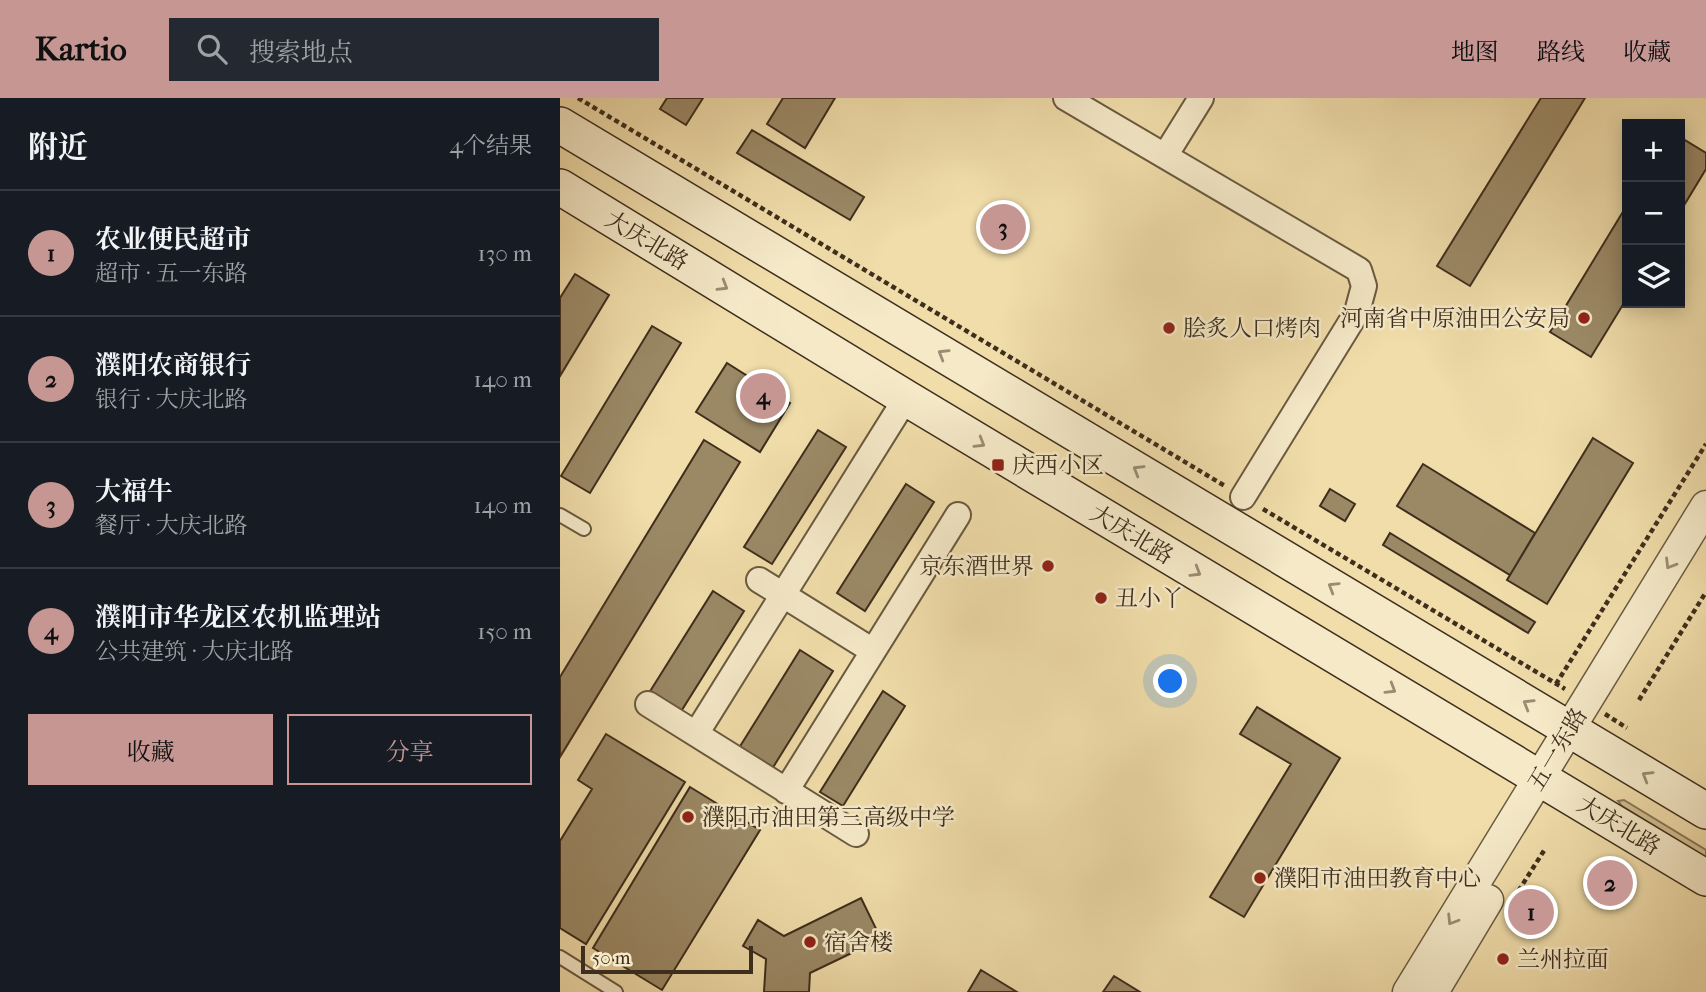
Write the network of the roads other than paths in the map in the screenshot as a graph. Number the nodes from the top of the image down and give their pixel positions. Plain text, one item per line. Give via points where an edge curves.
1 (1066, 98) edge
2 (1201, 98) edge
3 (560, 125) edge
4 (1165, 156) junction
5 (560, 187) edge
6 (906, 398) junction
7 (1243, 497) road end
8 (1706, 506) edge
9 (560, 515) edge
10 (958, 515) dead end
11 (584, 529) dead end
12 (1706, 545) edge
13 (759, 580) dead end
14 (783, 595) junction
15 (873, 651) junction
16 (648, 704) dead end
17 (1586, 721) junction
18 (696, 734) junction
19 (1548, 783) junction
20 (786, 791) junction
21 (1706, 811) edge
22 (856, 834) dead end
23 (1706, 878) edge
24 (560, 957) edge
25 (616, 992) edge
26 (1408, 992) edge
27 (1433, 992) edge

1 - 4 street
2 - 4 street
17 -> 3 main road
4 - 7 street via 1359,270 1364,286 1357,313
5 -> 6 main road, 大庆北路
6 - 14 street
6 -> 19 main road, 大庆北路
8 -> 17 street, 五一东路
9 - 11 lane
10 - 15 street
12 - 17 street, 五一东路
13 - 14 street
14 - 15 street
14 - 18 street
15 - 20 street
16 - 18 street
17 - 19 street, 五一东路
21 -> 17 main road
18 - 20 street
19 - 23 main road, 大庆北路
19 -> 26 street, 五一东路
19 - 27 street, 五一东路
20 - 22 street
24 - 25 lane

